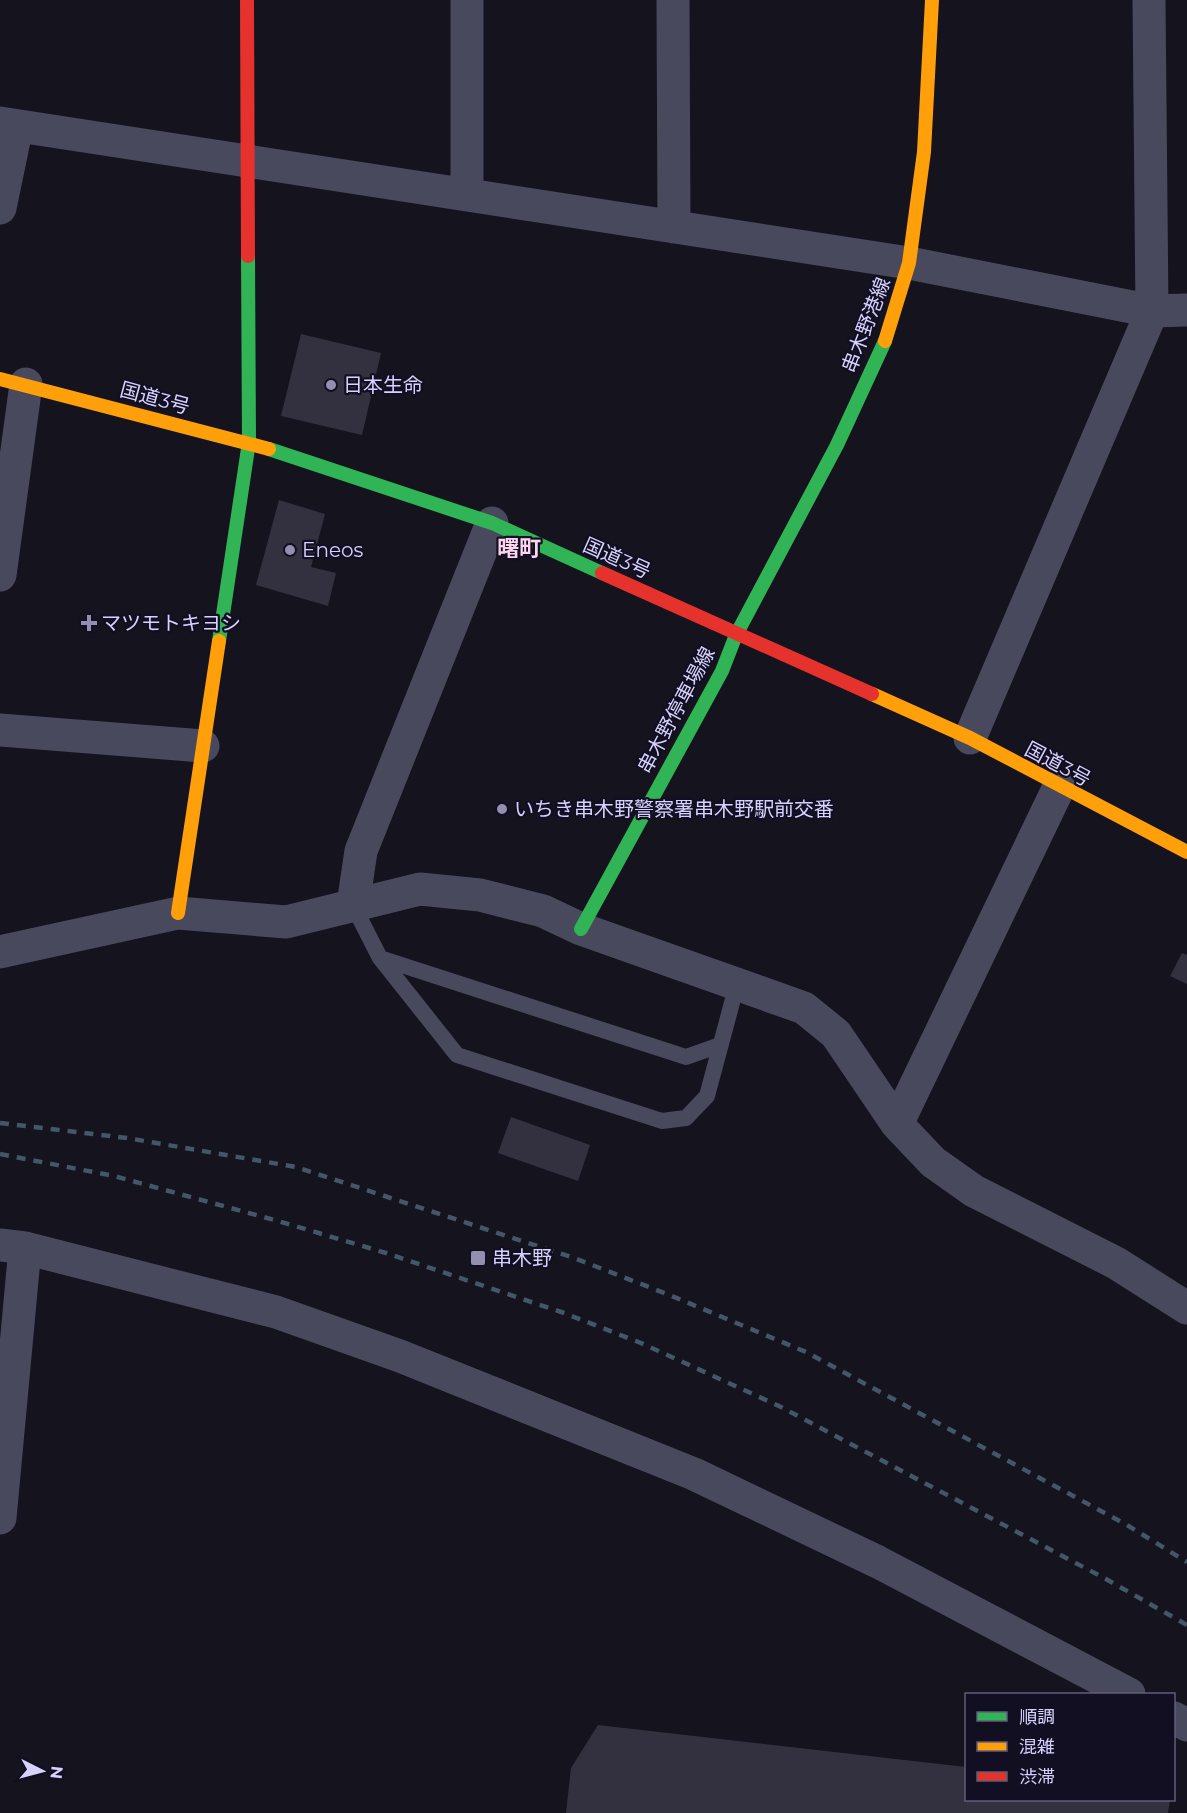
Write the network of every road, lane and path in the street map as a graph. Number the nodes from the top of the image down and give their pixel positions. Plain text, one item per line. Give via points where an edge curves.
1 (247, 0) edge
2 (467, 0) edge
3 (674, 0) edge
4 (932, 0) edge
5 (1149, 0) edge
6 (8, 125) edge
7 (247, 161) junction
8 (467, 195) junction
9 (0, 208) edge
10 (674, 227) junction
11 (909, 263) junction
12 (1187, 310) edge
13 (1152, 311) junction
14 (13, 382) edge
15 (249, 442) junction
16 (492, 523) junction
17 (0, 575) edge
18 (736, 634) junction
19 (0, 730) edge
20 (970, 738) junction
21 (203, 746) junction
22 (1059, 788) junction
23 (1187, 852) edge
24 (352, 905) junction
25 (178, 913) junction
26 (581, 929) junction
27 (0, 952) edge
28 (380, 958) junction
29 (737, 984) junction
30 (720, 1045) junction
31 (897, 1124) junction
32 (13, 1247) edge
33 (1187, 1308) edge
34 (0, 1518) edge
35 (1125, 1693) edge

1 - 7 main road
2 - 8 street
3 - 10 street
4 - 11 main road, 串木野港線 via 924,152
5 - 13 street
6 - 7 street
6 - 9 street
7 - 8 street
7 - 15 main road
8 - 10 street
10 - 11 street
11 - 13 street
11 - 18 main road, 串木野港線 via 885,341 837,445
12 - 13 street
13 - 20 street
14 - 15 main road, 国道3号
14 - 17 street
15 - 16 main road, 国道3号
15 - 21 main road
16 - 18 main road, 国道3号
16 - 24 street via 361,851
18 - 20 main road, 国道3号
18 - 26 main road, 串木野停車場線 via 722,670
19 - 21 street
20 - 22 main road, 国道3号
21 - 25 main road
22 - 23 main road, 国道3号
22 - 31 street
24 - 25 street via 286,922
24 - 26 street via 420,889 480,895 543,911
24 - 28 lane
25 - 27 street
26 - 29 street
28 - 30 lane via 686,1057
28 - 30 lane via 457,1055 662,1121 686,1118 707,1096
29 - 30 lane
29 - 31 street via 804,1008 836,1034
31 - 33 street via 933,1162 974,1191 1116,1263
32 - 34 street
32 - 35 street via 276,1312 399,1356 683,1470 878,1562

